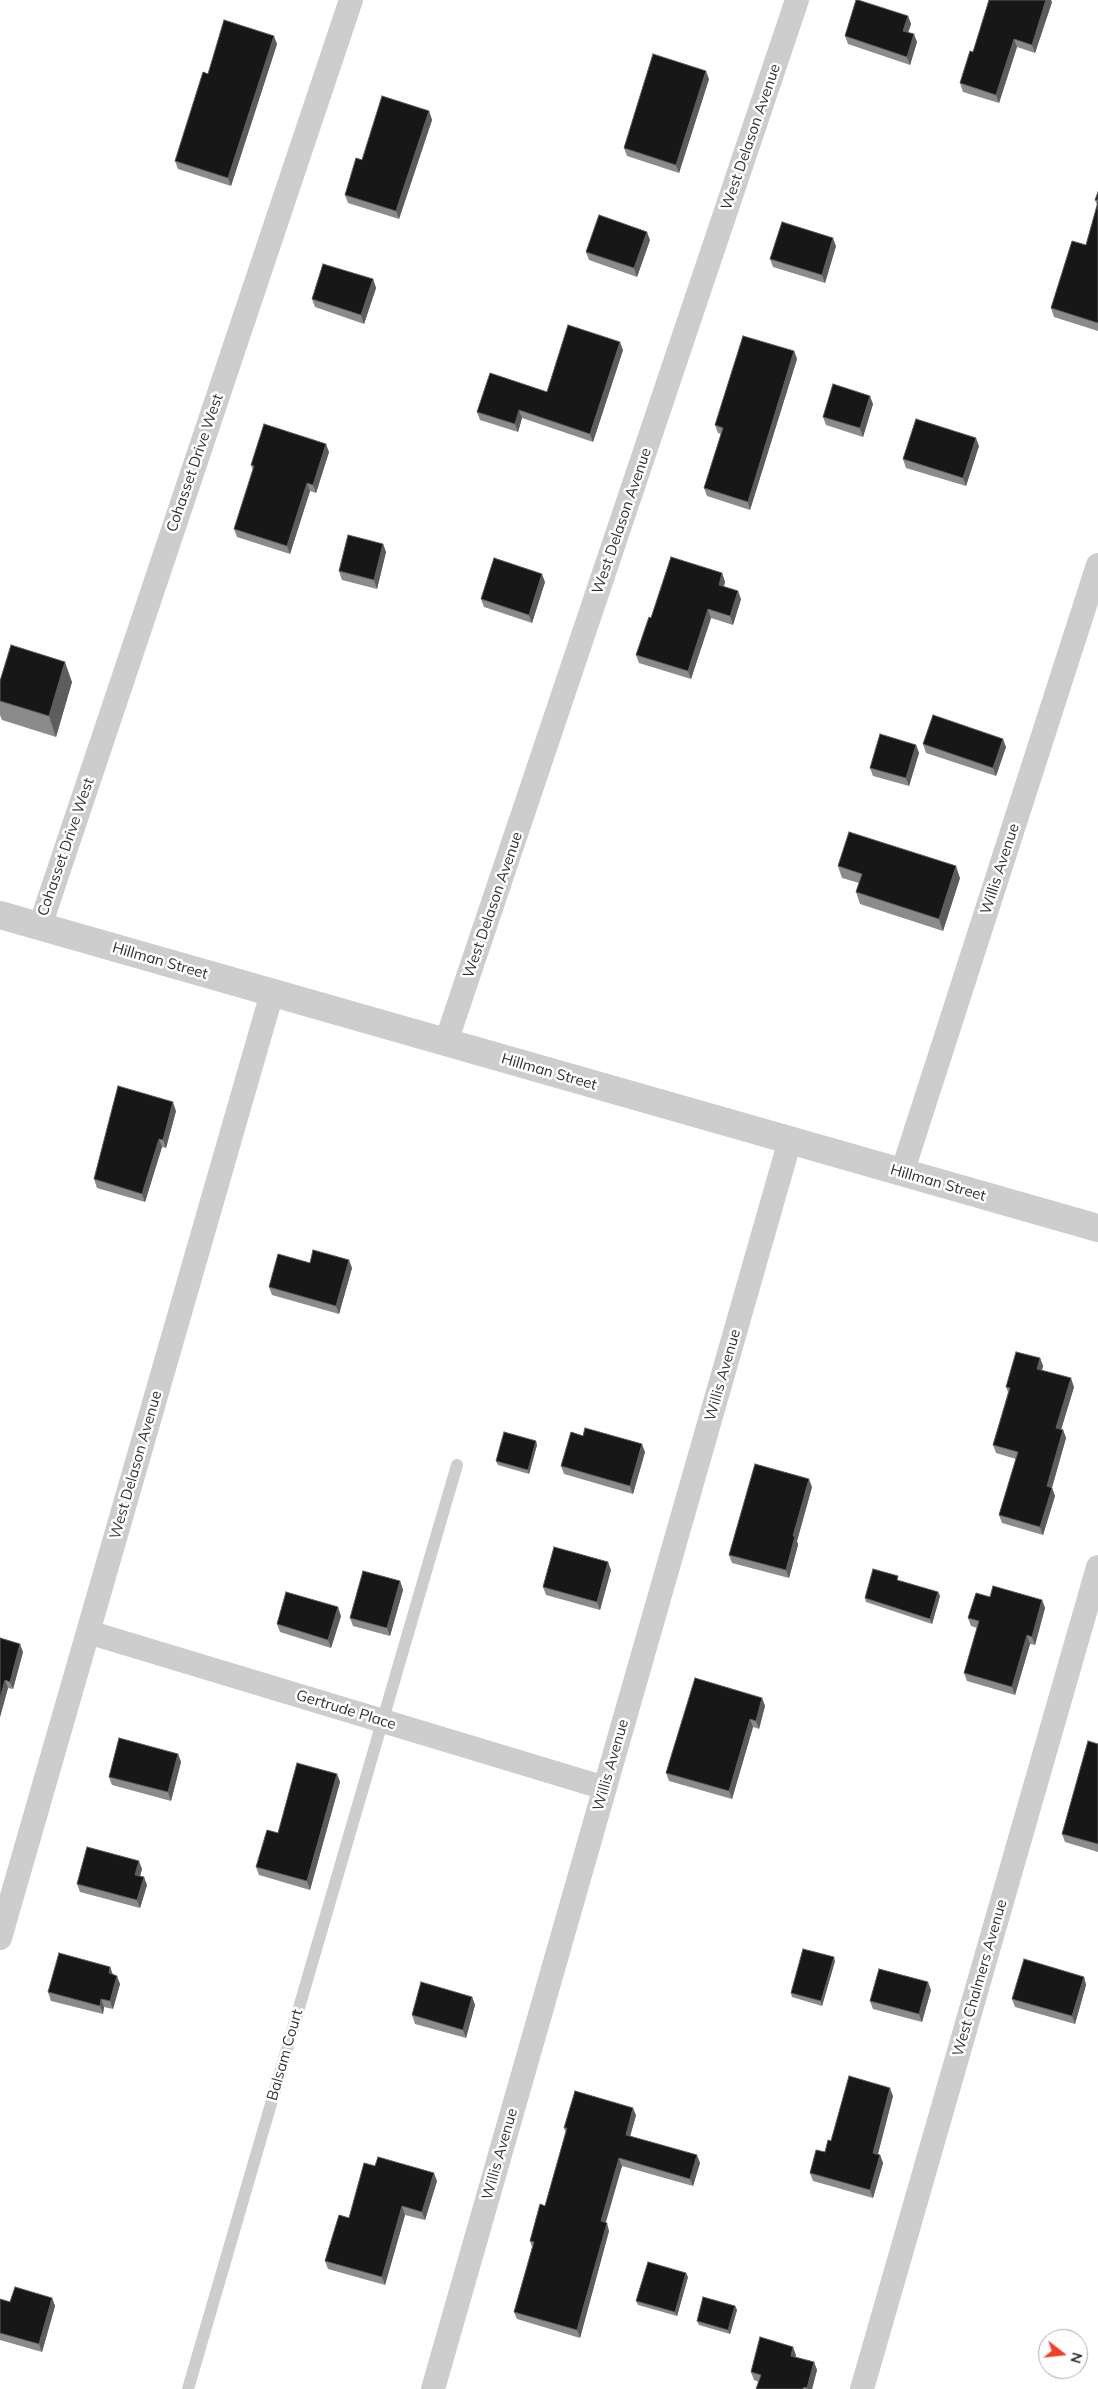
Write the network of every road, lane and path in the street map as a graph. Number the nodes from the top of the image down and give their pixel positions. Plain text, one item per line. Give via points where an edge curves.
1 (351, 0) edge
2 (797, 0) edge
3 (1098, 565) edge
4 (0, 915) edge
5 (40, 926) junction
6 (272, 993) junction
7 (446, 1042) junction
8 (790, 1140) junction
9 (902, 1172) junction
10 (1098, 1228) edge
11 (457, 1465) dead end
12 (1098, 1567) edge
13 (88, 1632) junction
14 (382, 1721) junction
15 (605, 1788) junction
16 (0, 1938) edge
17 (188, 2389) edge
18 (433, 2389) edge
19 (862, 2389) edge

1 - 5 street, Cohasset Drive West
2 - 7 street, West Delason Avenue
3 - 9 street, Willis Avenue
4 - 5 street, Hillman Street
5 - 6 street, Hillman Street
6 - 7 street, Hillman Street
6 - 13 street, West Delason Avenue
7 - 8 street, Hillman Street
8 - 9 street, Hillman Street
8 - 15 street, Willis Avenue
9 - 10 street, Hillman Street
11 - 14 lane, Balsam Court
12 - 19 street, West Chalmers Avenue
13 - 14 street, Gertrude Place
13 - 16 street, West Delason Avenue
14 - 15 street, Gertrude Place
14 - 17 lane, Balsam Court
15 - 18 street, Willis Avenue

